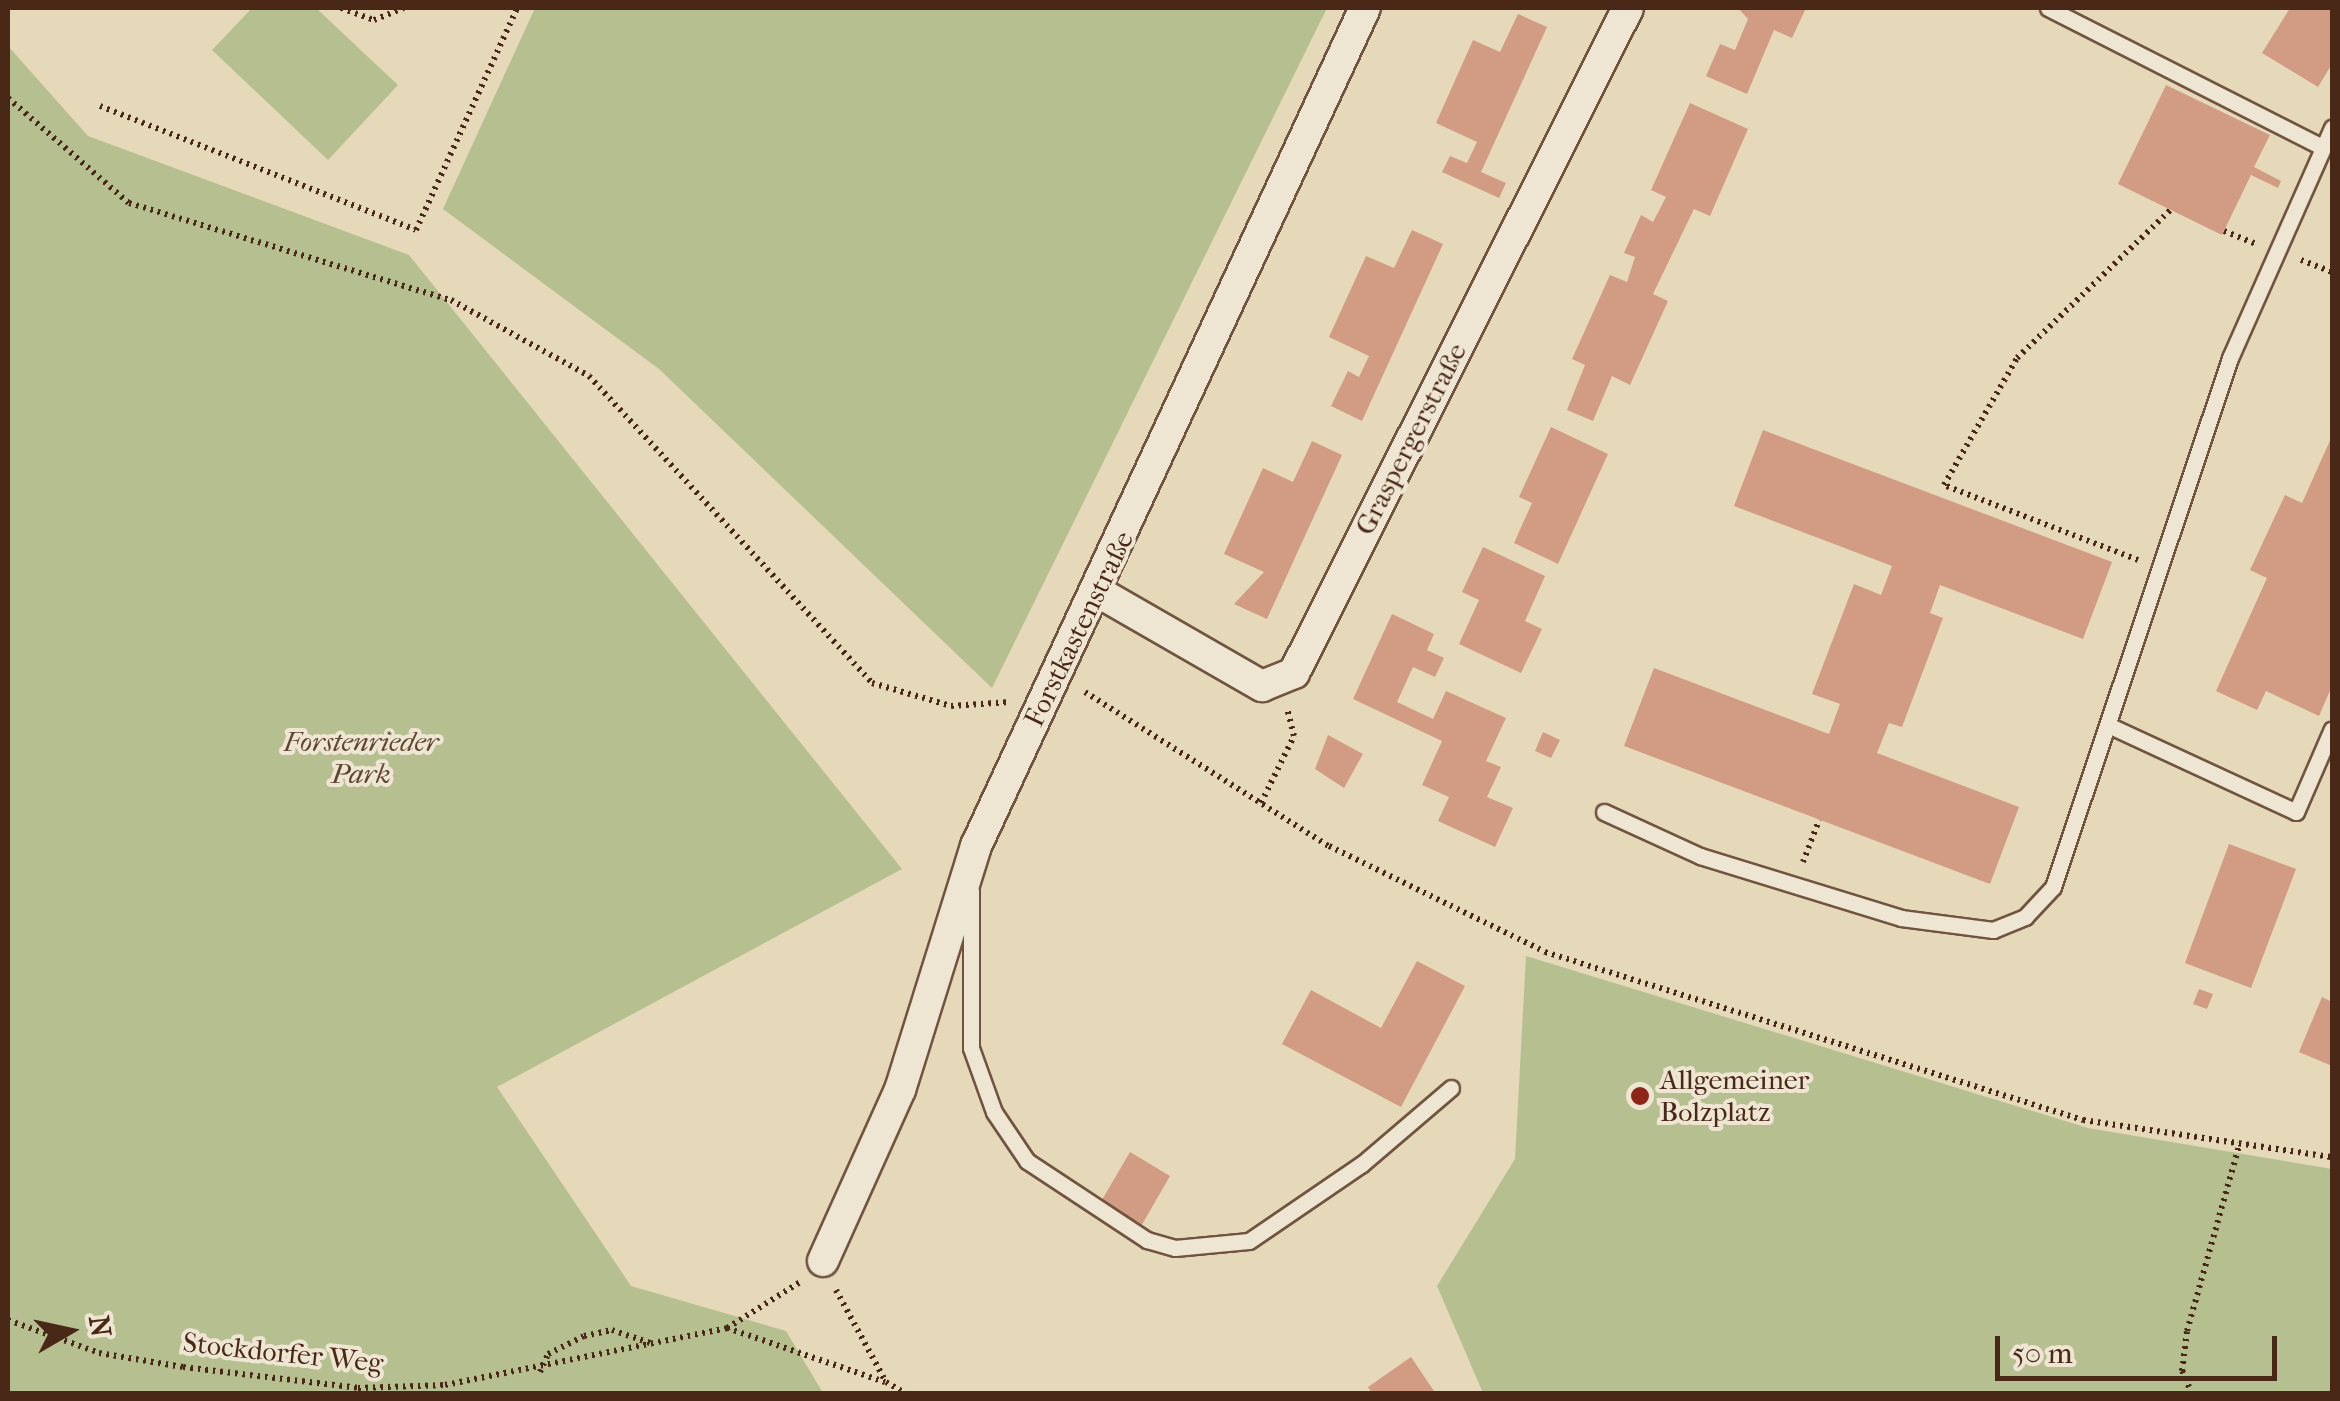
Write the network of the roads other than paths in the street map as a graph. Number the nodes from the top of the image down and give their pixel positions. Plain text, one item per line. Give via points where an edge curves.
1 (1365, 8) edge
2 (1628, 8) edge
3 (2048, 8) edge
4 (2332, 128) edge
5 (2322, 147) junction
6 (1100, 593) junction
7 (2108, 725) junction
8 (2332, 729) edge
9 (1604, 812) dead end
10 (968, 868) junction
11 (1451, 1088) dead end
12 (823, 1261) road end

1 - 6 street, Forstkastenstraße
2 - 6 street, Graspergerstraße via 1294,673 1262,686
3 - 5 lane
4 - 5 lane
5 - 7 lane via 2273,251
6 - 10 street, Forstkastenstraße via 1054,672
7 - 8 lane via 2296,812
7 - 9 lane via 2053,887 2025,917 1992,930 1954,928 1794,887
10 - 11 lane via 971,1048 994,1112 1027,1161 1147,1240 1175,1248 1249,1240 1362,1164
10 - 12 street, Forstkastenstraße via 900,1090

